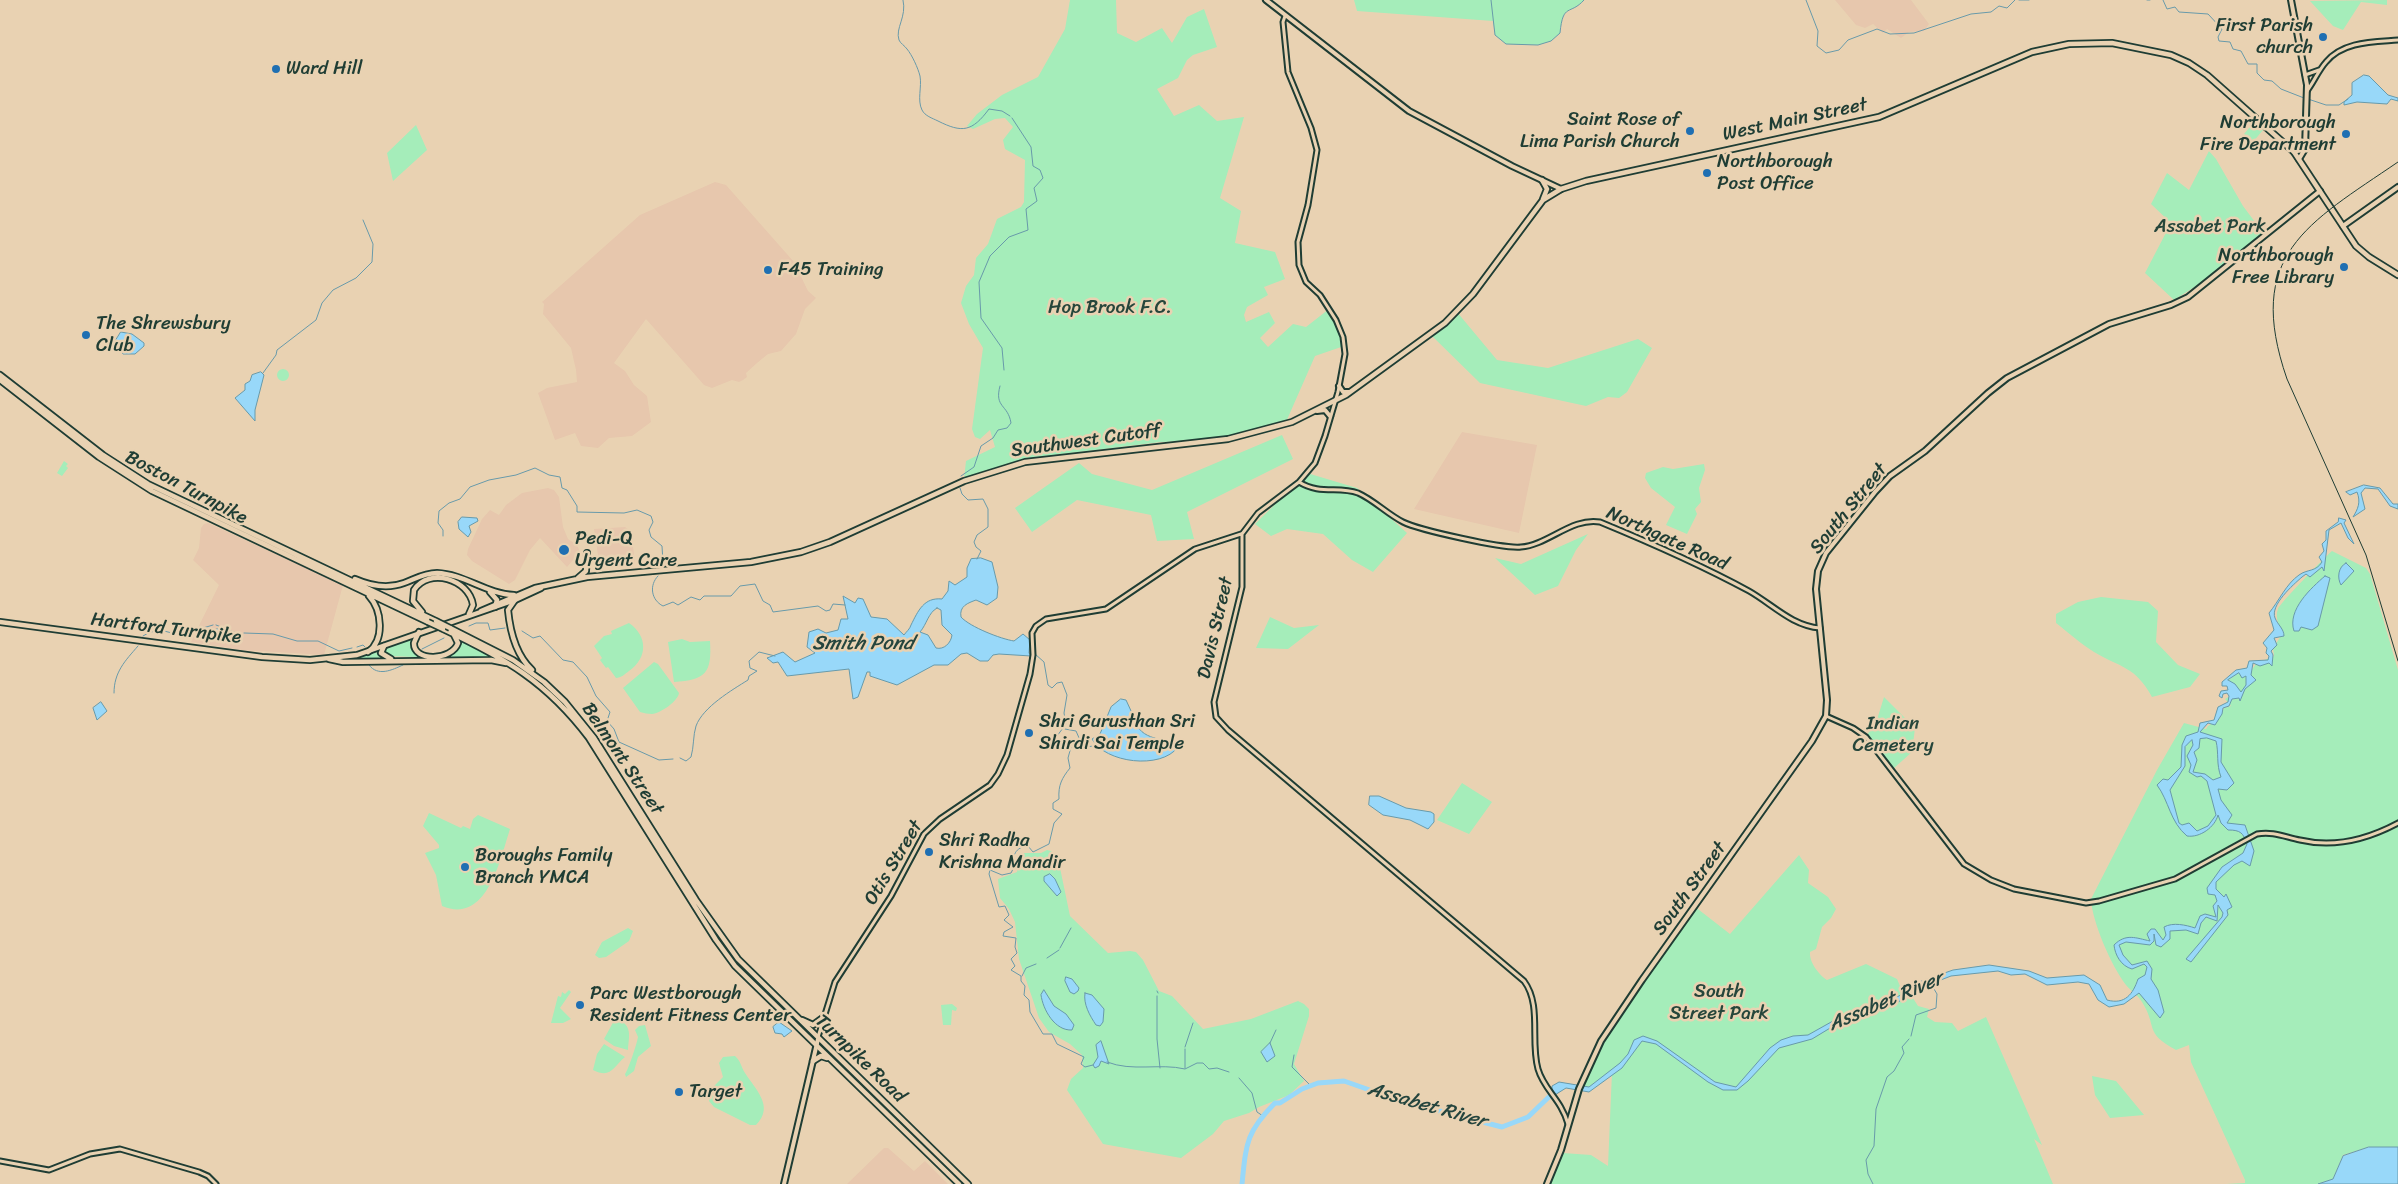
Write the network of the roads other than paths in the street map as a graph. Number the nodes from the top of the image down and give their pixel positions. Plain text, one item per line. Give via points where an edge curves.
1 (1266, 0) edge
2 (2291, 0) edge
3 (1286, 16) junction
4 (2398, 40) edge
5 (2320, 70) junction
6 (2305, 75) junction
7 (2307, 93) junction
8 (2305, 144) junction
9 (2294, 152) junction
10 (2299, 159) junction
11 (1542, 180) junction
12 (2398, 187) edge
13 (1560, 189) junction
14 (2320, 191) junction
15 (1543, 200) junction
16 (2343, 226) junction
17 (2398, 274) edge
18 (0, 375) edge
19 (0, 380) edge
20 (1340, 386) junction
21 (1351, 392) junction
22 (1335, 402) junction
23 (1317, 411) junction
24 (1330, 416) junction
25 (1300, 482) junction
26 (1242, 534) junction
27 (587, 553) dead end
28 (336, 573) junction
29 (577, 579) junction
30 (347, 584) joint
31 (484, 588) junction
32 (367, 593) junction
33 (515, 598) junction
34 (496, 605) junction
35 (469, 614) junction
36 (424, 615) junction
37 (0, 622) edge
38 (1820, 628) junction
39 (419, 632) junction
40 (453, 634) junction
41 (384, 646) junction
42 (368, 652) junction
43 (329, 659) junction
44 (400, 660) junction
45 (531, 678) junction
46 (555, 691) junction
47 (1826, 716) junction
48 (2398, 823) edge
49 (697, 906) junction
50 (824, 1016) junction
51 (796, 1018) junction
52 (818, 1038) junction
53 (816, 1046) junction
54 (830, 1059) junction
55 (813, 1061) junction
56 (1565, 1112) junction
57 (1571, 1112) junction
58 (1568, 1124) junction
59 (0, 1161) edge
60 (216, 1184) edge
61 (784, 1184) edge
62 (959, 1184) edge
63 (968, 1184) edge
64 (1547, 1184) edge

1 - 3 main road
2 - 6 main road
3 - 11 main road via 1409,111
3 - 20 street via 1283,27 1288,72 1312,128 1318,157 1298,242 1299,265 1303,277 1325,301 1342,332 1345,354
4 - 5 street via 2345,48 2333,55
5 - 6 street
5 - 7 street
6 - 7 main road
7 - 8 main road
8 - 9 main road
8 - 10 main road
9 - 10 main road, West Main Street
9 - 13 main road, West Main Street via 2207,74 2189,63 2126,44 2078,42 2032,52 1879,117
10 - 14 main road, West Main Street
11 - 13 main road
11 - 15 main road via 1546,189
12 - 16 main road
13 - 15 main road, Southwest Cutoff
14 - 16 main road, West Main Street
14 - 38 main road, South Street via 2188,297 2109,324 2001,382 1925,451 1890,476 1821,562 1816,589
15 - 21 main road, Southwest Cutoff via 1457,312 1431,335
16 - 17 main road, West Main Street via 2362,252
18 - 28 main road, Boston Turnpike via 103,455 138,478 178,500
19 - 30 main road, Boston Turnpike via 99,457 146,488
20 - 21 main road via 1343,392
20 - 22 street
21 - 22 main road, Southwest Cutoff
22 - 23 main road, Southwest Cutoff
22 - 24 street
23 - 24 main road via 1325,410
23 - 29 main road, Southwest Cutoff via 1245,436 1055,457 1005,467 964,481 830,542 782,557
24 - 25 street via 1318,456
25 - 26 street via 1258,513
25 - 38 street, Northgate Road via 1310,488 1357,493 1405,523 1509,547 1529,546 1580,524 1600,522 1707,570 1766,601 1781,614
26 - 50 street, Otis Street via 1195,549 1106,608 1046,619 1036,626 1032,633 1030,674 997,777 924,834 891,896 834,982
26 - 56 street, Davis Street via 1242,586 1215,692 1216,717 1524,980 1532,1001 1537,1066
27 - 29 main road via 586,571
28 - 31 main road via 366,584 386,586 424,574 439,573
28 - 36 main road, Belmont Street
29 - 33 main road, Southwest Cutoff
30 - 32 main road, Belmont Street
31 - 33 main road
31 - 34 main road via 495,596
32 - 40 main road, Belmont Street, bridge
32 - 42 main road via 379,614 378,638
33 - 34 main road, Southwest Cutoff
33 - 46 main road via 508,610 518,650 527,665
34 - 35 main road, Southwest Cutoff
35 - 36 main road via 474,605 467,591 454,582 435,578 420,582 413,593 414,604
35 - 39 main road, Southwest Cutoff
36 - 46 main road, Belmont Street, bridge via 506,655
37 - 43 main road, Hartford Turnpike via 270,658
38 - 47 main road, South Street via 1827,686
39 - 40 main road via 414,646 418,653 428,656 444,656 454,651 458,643
39 - 41 main road, Southwest Cutoff
40 - 45 main road, Belmont Street via 491,651
41 - 42 main road, Southwest Cutoff
41 - 44 main road via 381,652 384,656
42 - 43 main road, Southwest Cutoff
43 - 44 main road via 343,662
44 - 45 main road via 495,660 511,665
45 - 49 main road, Belmont Street via 557,701 589,738
46 - 49 main road, Belmont Street via 594,738
47 - 48 street via 1866,737 1964,864 1988,879 2014,888 2086,903 2175,879 2251,836 2270,833 2306,841 2337,843 2370,836
47 - 57 main road, South Street via 1812,741 1613,1020 1594,1054
49 - 51 main road, Turnpike Road via 738,959
49 - 53 main road, Turnpike Road via 735,966
50 - 51 main road via 812,1025
50 - 52 street, Otis Street
51 - 52 main road, Turnpike Road
52 - 53 main road, Otis Street
52 - 63 main road, Turnpike Road
53 - 54 main road, Turnpike Road
53 - 55 main road, Otis Street
54 - 55 main road via 821,1056
54 - 62 main road, Turnpike Road
55 - 61 main road, Otis Street
56 - 57 main road
56 - 58 street, Davis Street
57 - 58 main road, South Street
58 - 64 main road, South Street
59 - 60 street via 49,1170 120,1149 204,1174

